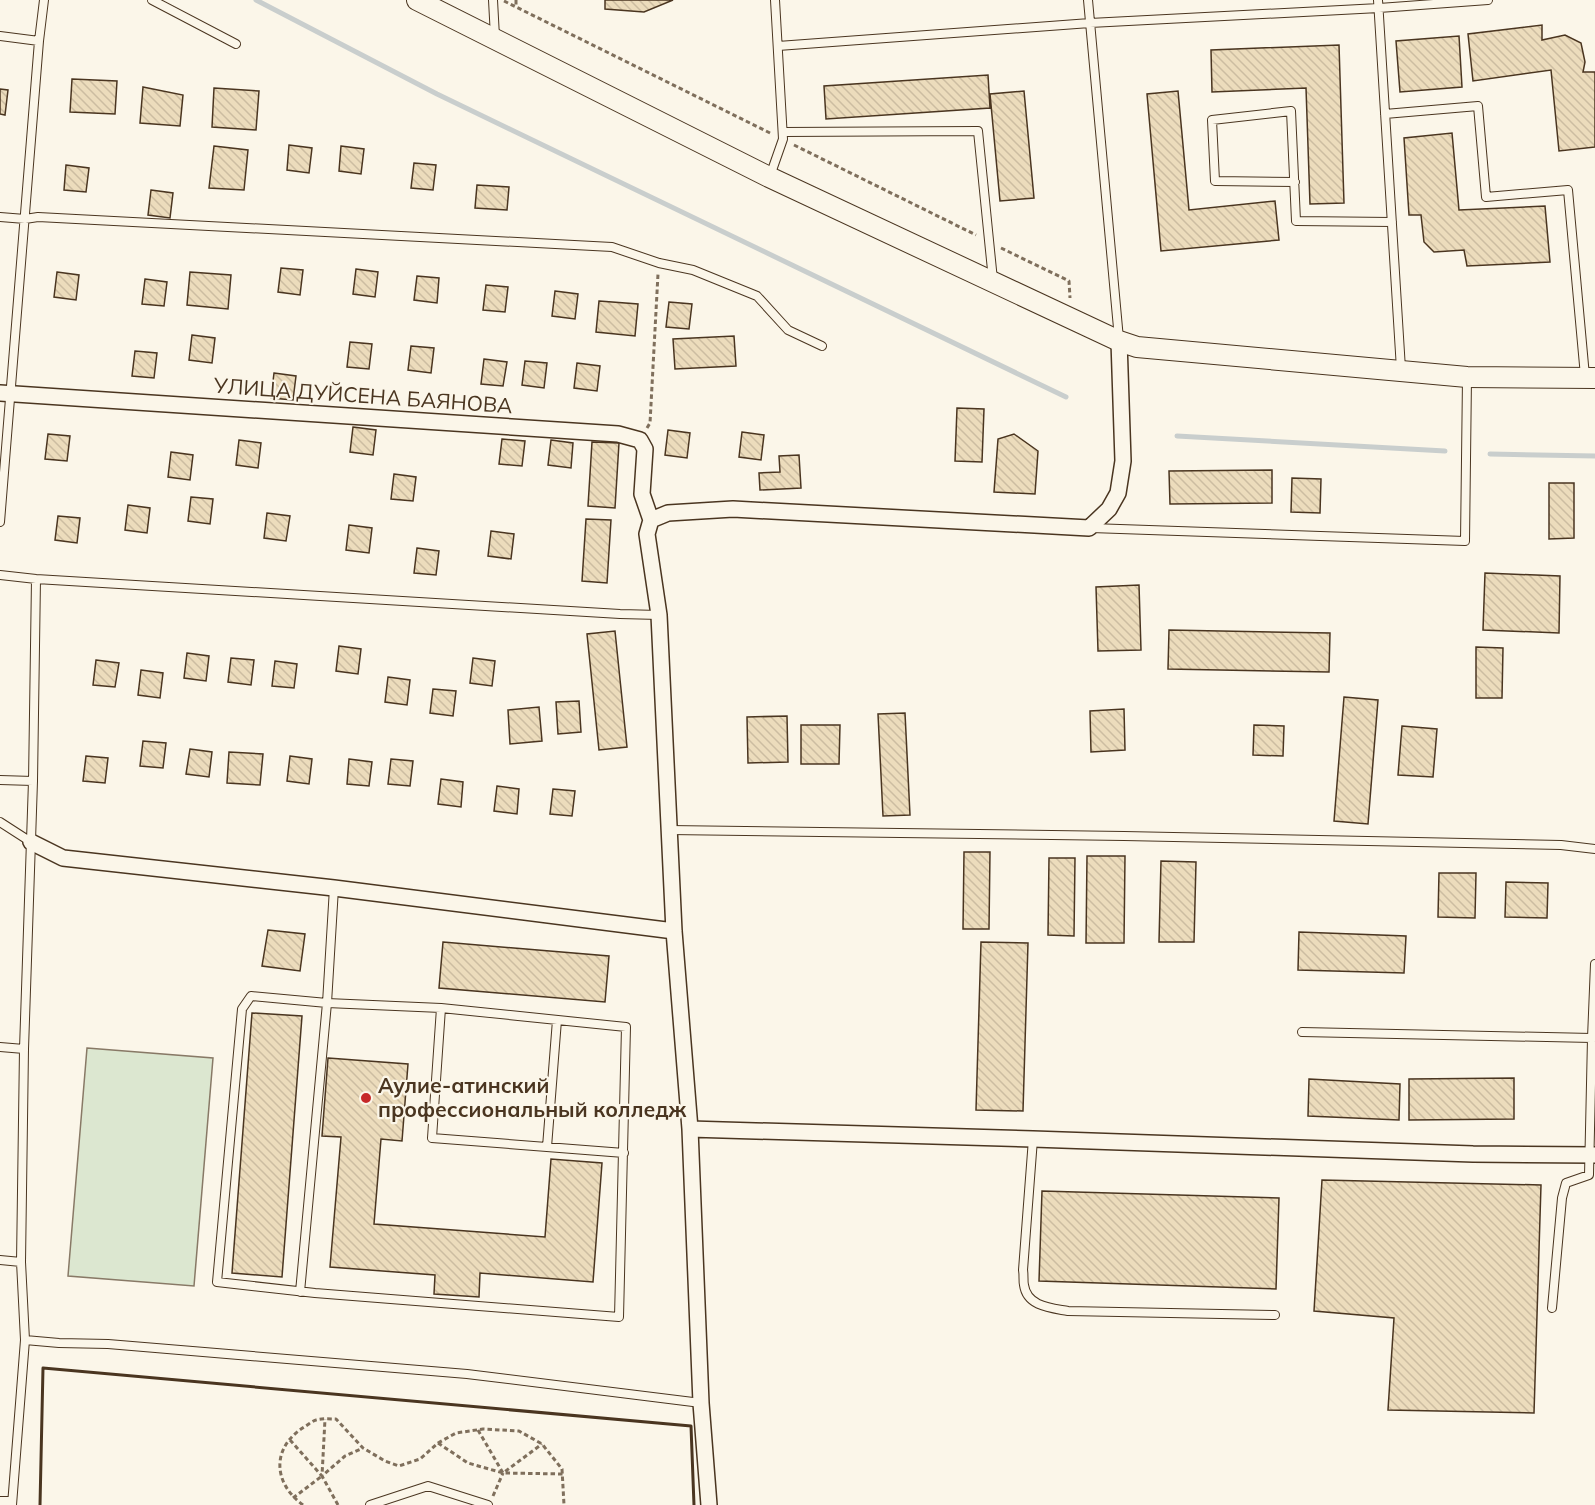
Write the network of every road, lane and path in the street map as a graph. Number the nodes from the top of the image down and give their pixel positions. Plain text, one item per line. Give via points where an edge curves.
1 (44, 0) edge
2 (152, 0) edge
3 (417, 0) edge
4 (493, 0) edge
5 (502, 0) edge
6 (516, 0) edge
7 (775, 0) edge
8 (1088, 0) edge
9 (1488, 0) edge
10 (1379, 4) edge
11 (516, 7) junction
12 (1090, 23) junction
13 (0, 36) edge
14 (495, 40) junction
15 (39, 41) junction
16 (236, 44) dead end
17 (778, 46) junction
18 (1385, 114) junction
19 (783, 135) junction
20 (769, 177) junction
21 (1295, 182) junction
22 (0, 217) edge
23 (26, 219) junction
24 (1392, 222) junction
25 (989, 242) junction
26 (659, 263) junction
27 (993, 282) junction
28 (1071, 318) junction
29 (1119, 341) junction
30 (822, 346) dead end
31 (1401, 371) junction
32 (1467, 377) junction
33 (1590, 378) edge
34 (5, 393) edge
35 (640, 440) junction
36 (651, 520) junction
37 (0, 522) edge
38 (1089, 528) junction
39 (0, 575) edge
40 (36, 579) junction
41 (659, 615) junction
42 (0, 780) edge
43 (33, 781) junction
44 (0, 822) edge
45 (669, 830) junction
46 (31, 842) junction
47 (1595, 849) edge
48 (334, 888) junction
49 (674, 931) junction
50 (1595, 964) edge
51 (327, 1003) junction
52 (441, 1008) junction
53 (557, 1020) junction
54 (1302, 1032) dead end
55 (1592, 1038) junction
56 (0, 1047) edge
57 (24, 1049) junction
58 (690, 1129) junction
59 (1033, 1139) junction
60 (548, 1147) junction
61 (624, 1153) junction
62 (1592, 1155) edge
63 (0, 1260) edge
64 (21, 1262) junction
65 (300, 1292) junction
66 (1552, 1308) dead end
67 (1275, 1315) dead end
68 (25, 1340) junction
69 (701, 1403) junction
70 (325, 1419) junction
71 (478, 1430) junction
72 (290, 1440) junction
73 (438, 1443) junction
74 (542, 1444) junction
75 (363, 1448) junction
76 (502, 1473) junction
77 (563, 1474) junction
78 (322, 1476) junction
79 (293, 1498) junction
80 (0, 1501) edge
81 (12, 1503) edge
82 (303, 1505) edge
83 (338, 1505) edge
84 (370, 1505) edge
85 (489, 1505) edge
86 (564, 1505) edge
87 (709, 1505) edge

1 - 15 lane
2 - 16 lane
3 - 14 street
4 - 14 lane
5 - 11 path
6 - 11 path
7 - 17 lane
8 - 12 lane
9 - 10 lane
10 - 12 lane
10 - 18 lane
11 - 19 path
12 - 17 lane
12 - 29 lane
13 - 15 lane
14 - 20 street
15 - 23 lane
17 - 19 lane
18 - 24 lane
18 - 33 lane via 1478,106 1486,197 1568,190
19 - 20 lane
19 - 25 path
19 - 25 lane via 978,131
20 - 27 street
21 - 21 lane via 1291,111 1212,120 1215,181
21 - 24 lane via 1296,221
22 - 23 lane
23 - 26 lane via 612,247
23 - 34 lane
24 - 31 lane
25 - 27 lane
25 - 28 path via 1069,281
26 - 30 lane via 693,270 757,296 788,330
26 - 35 path via 650,423
27 - 28 street
28 - 29 street
29 - 31 street via 1137,347
29 - 38 street via 1123,461 1118,493 1109,509
31 - 32 street
32 - 33 street
32 - 38 lane via 1466,540
34 - 35 street, УЛИЦА ДУЙСЕНА БАЯНОВА via 606,433
34 - 37 lane
35 - 36 street via 645,449 642,494
36 - 38 street via 668,513 733,509
36 - 41 street via 647,534
39 - 40 lane
40 - 41 lane
40 - 43 lane
41 - 45 street
42 - 43 lane
43 - 46 lane
44 - 46 lane
45 - 47 lane via 1124,836 1561,845
45 - 49 street
46 - 48 street via 63,858
46 - 57 lane
48 - 49 street
48 - 51 lane
49 - 58 street
50 - 55 lane
51 - 52 lane
51 - 65 lane
51 - 65 lane via 251,996 242,1009 217,1282
52 - 53 lane
52 - 60 lane via 432,1138
53 - 60 lane
53 - 61 lane via 626,1027
54 - 55 lane
55 - 62 lane
56 - 57 lane
57 - 64 lane
58 - 59 street
58 - 69 street
59 - 62 street via 1450,1154
59 - 67 lane via 1023,1270 1024,1286 1035,1303 1068,1311
60 - 61 lane
61 - 65 lane via 619,1317
62 - 66 lane via 1588,1175 1566,1183 1562,1198
63 - 64 lane
64 - 68 lane
68 - 69 lane via 467,1374
68 - 81 lane
69 - 87 street
70 - 72 path via 317,1419
70 - 75 path via 336,1419
70 - 78 path
71 - 73 path via 456,1433
71 - 74 path via 519,1431
71 - 76 path
72 - 78 path
72 - 79 path via 278,1463 282,1480
73 - 75 path via 420,1459 399,1466
73 - 76 path via 468,1463
74 - 76 path
74 - 77 path
75 - 78 path via 345,1456
76 - 77 path
76 - 85 path
77 - 86 path
78 - 79 path
78 - 83 path
79 - 82 path
80 - 81 lane
84 - 85 lane via 428,1486

